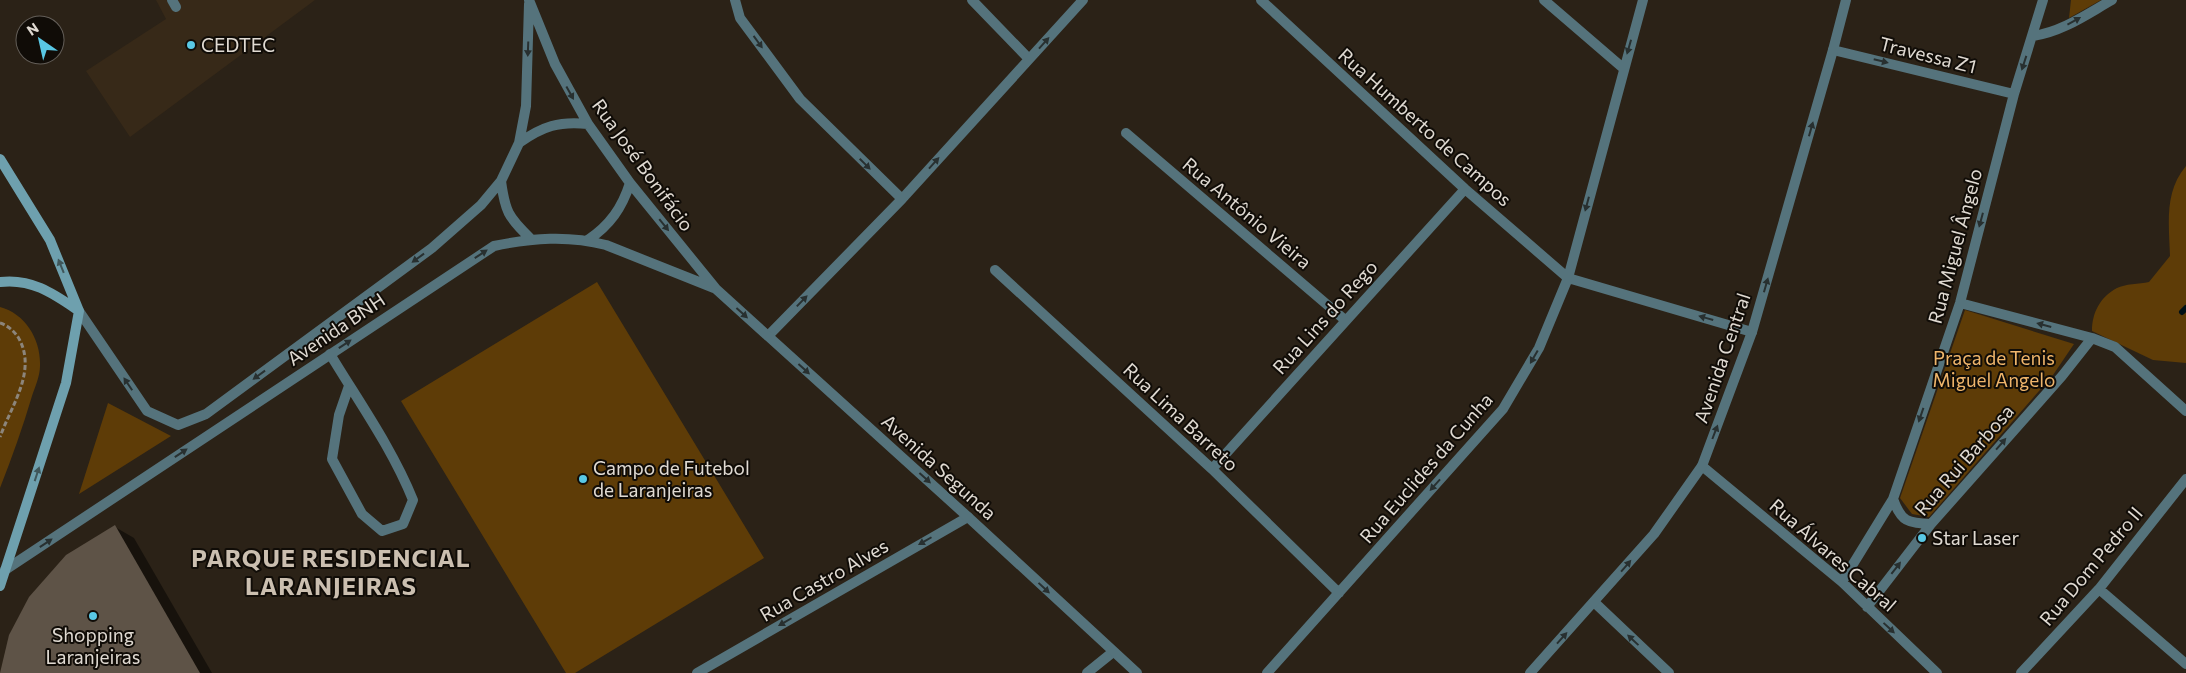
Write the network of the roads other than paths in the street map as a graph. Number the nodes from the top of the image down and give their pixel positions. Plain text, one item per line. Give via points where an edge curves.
1 (529, 0) edge
2 (735, 0) edge
3 (972, 0) edge
4 (1083, 0) edge
5 (1261, 0) edge
6 (1544, 0) edge
7 (1643, 0) edge
8 (1846, 0) edge
9 (2043, 0) edge
10 (2112, 0) edge
11 (2033, 36) junction
12 (1833, 50) junction
13 (1029, 59) junction
14 (1623, 68) junction
15 (2014, 94) junction
16 (588, 124) junction
17 (1126, 133) dead end
18 (518, 143) junction
19 (0, 159) edge
20 (501, 181) junction
21 (630, 183) junction
22 (1465, 189) junction
23 (902, 199) junction
24 (530, 238) junction
25 (588, 240) junction
26 (995, 270) dead end
27 (1568, 278) junction
28 (0, 282) edge
29 (716, 289) junction
30 (1960, 303) junction
31 (79, 311) junction
32 (1345, 320) junction
33 (1752, 332) junction
34 (768, 336) junction
35 (2092, 338) junction
36 (330, 354) junction
37 (349, 386) junction
38 (2186, 411) edge
39 (1702, 466) junction
40 (1212, 469) junction
41 (2186, 479) edge
42 (1893, 499) junction
43 (968, 516) junction
44 (1931, 524) junction
45 (3, 572) edge
46 (1842, 582) junction
47 (0, 586) edge
48 (2099, 588) junction
49 (1339, 593) junction
50 (1594, 602) junction
51 (1866, 607) junction
52 (1113, 652) junction
53 (2186, 664) edge
54 (697, 673) edge
55 (1087, 673) edge
56 (1137, 673) edge
57 (1267, 673) edge
58 (1530, 673) edge
59 (1669, 673) edge
60 (1937, 673) edge
61 (2021, 673) edge

1 -> 16 street, Rua José Bonifácio via 554,64
1 -> 18 street, Avenida BNH via 526,106
2 -> 23 street via 740,18 800,99
3 - 13 street
13 -> 4 street
5 - 22 street, Rua Humberto de Campos
6 - 14 street
7 -> 14 street, Rua Euclides da Cunha
8 - 12 street, Avenida Central
9 - 11 street, Rua Miguel Ângelo
11 -> 10 street via 2063,27
11 -> 15 street, Rua Miguel Ângelo
12 -> 15 street, Travessa Z1
33 -> 12 street, Avenida Central
23 -> 13 street
14 -> 27 street, Rua Euclides da Cunha
15 -> 30 street, Rua Miguel Ângelo
16 - 18 street via 567,122 550,126
16 - 21 street, Rua José Bonifácio
17 - 32 street, Rua Antônio Vieira
18 - 20 street, Avenida BNH
31 -> 19 main road via 50,240
20 - 24 street via 504,204 510,217
20 -> 31 street, Avenida BNH via 481,205 432,248 206,414 178,425 147,412
21 - 25 street via 619,210 606,227
21 -> 29 street, Rua José Bonifácio
22 - 27 street, Rua Humberto de Campos
22 - 32 street, Rua Lins do Rego
34 -> 23 street
24 - 25 street, Avenida BNH
36 -> 24 street, Avenida BNH via 494,246
25 - 29 street, Avenida BNH
26 - 40 street, Rua Lima Barreto
33 -> 27 street
27 -> 49 street, Rua Euclides da Cunha via 1539,348 1503,409
28 - 31 main road via 25,282 44,288
29 -> 34 street, Avenida Segunda
35 -> 30 street
30 -> 42 street, Rua Miguel Ângelo
45 -> 31 main road via 66,383
32 - 40 street, Rua Lins do Rego
39 -> 33 street, Avenida Central
34 -> 43 street, Avenida Segunda
35 - 38 street via 2114,347
44 -> 35 street, Rua Rui Barbosa
36 - 37 street
45 -> 36 street, Avenida BNH
37 - 37 street via 401,472 413,500 403,524 382,531 362,514 332,459 339,415
39 - 46 street, Rua Álvares Cabral
50 -> 39 street, Avenida Central via 1654,534
40 - 49 street, Rua Lima Barreto
41 - 48 street, Rua Dom Pedro II
42 - 44 street via 1904,519
42 - 46 street, Rua Miguel Ângelo
43 -> 52 street, Avenida Segunda
43 -> 54 street, Rua Castro Alves
51 -> 44 street, Rua Rui Barbosa
45 - 47 main road
46 - 51 street, Rua Álvares Cabral
48 - 53 street
48 - 61 street, Rua Dom Pedro II
49 - 57 street, Rua Euclides da Cunha
58 -> 50 street, Avenida Central
59 -> 50 street
51 -> 60 street, Rua Álvares Cabral
52 - 55 street
52 - 56 street, Avenida Segunda

